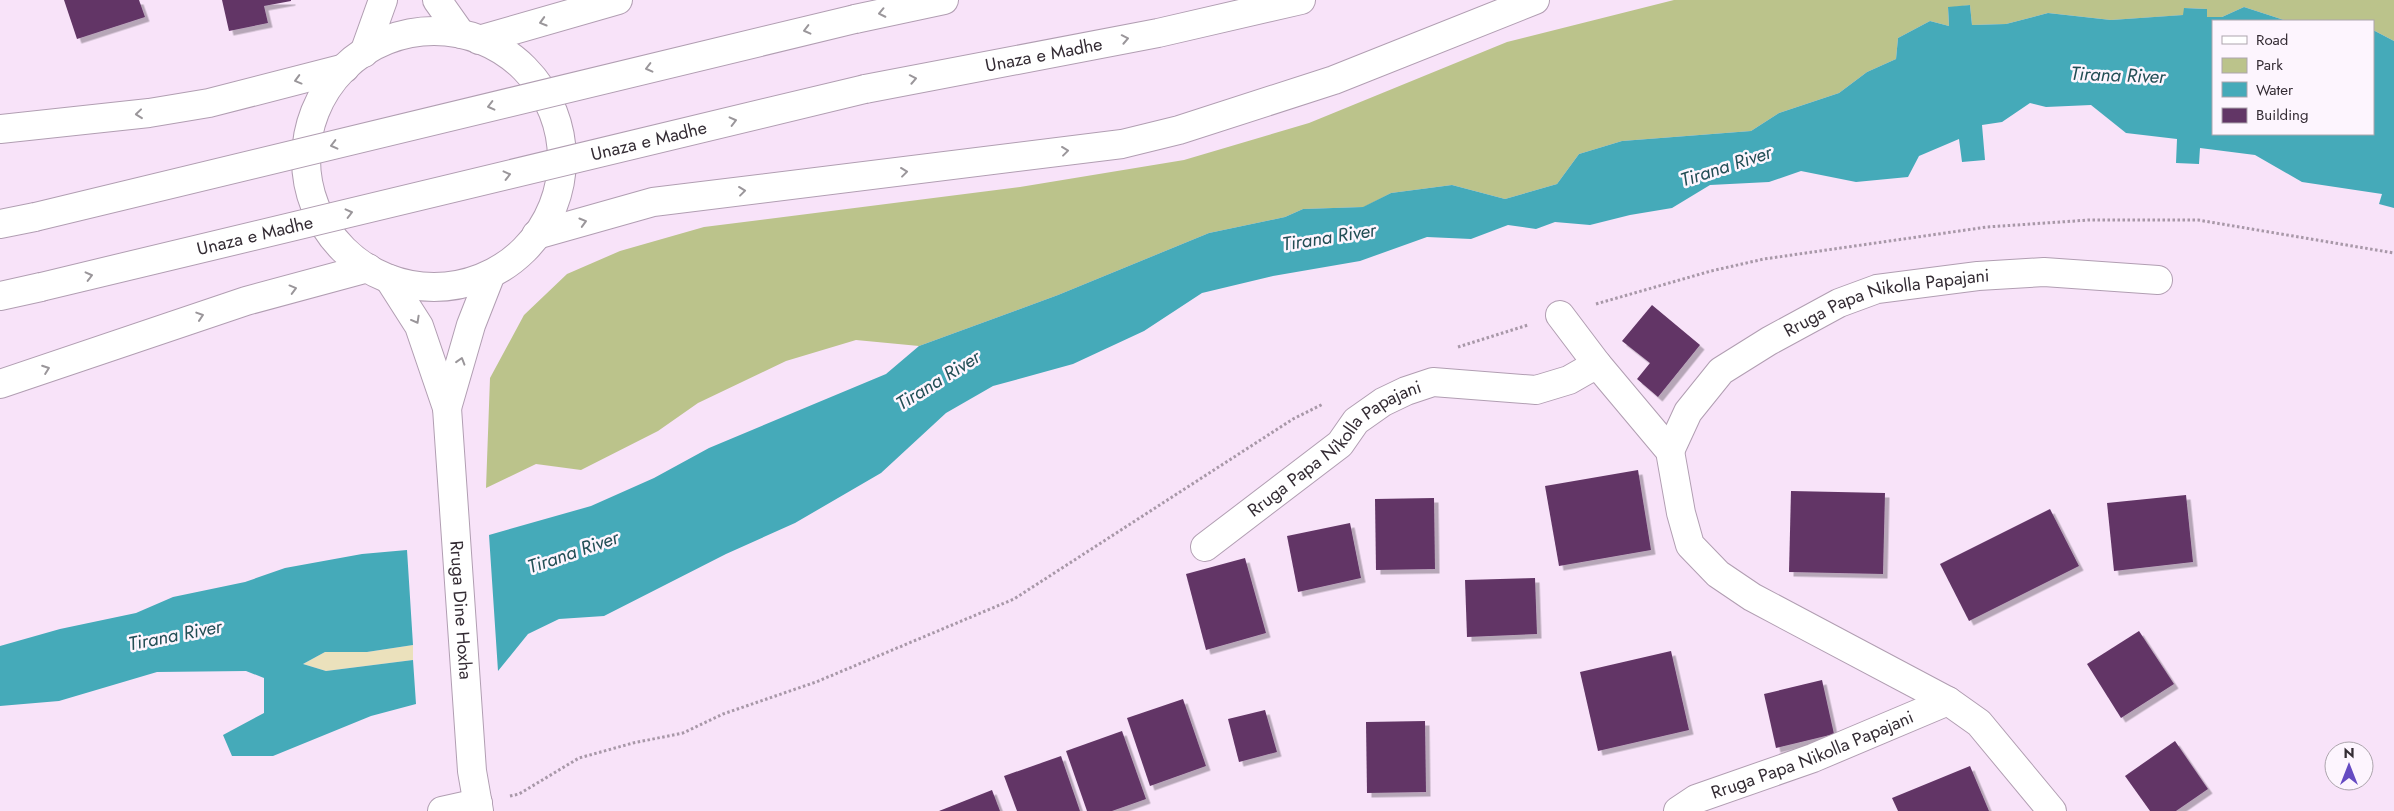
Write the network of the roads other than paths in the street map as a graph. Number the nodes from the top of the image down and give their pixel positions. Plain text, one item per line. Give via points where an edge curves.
1 (383, 0) edge
2 (437, 0) edge
3 (618, 0) edge
4 (944, 0) edge
5 (1301, 0) edge
6 (1535, 0) edge
7 (470, 37) junction
8 (354, 60) junction
9 (0, 129) edge
10 (0, 224) edge
11 (536, 235) junction
12 (378, 274) junction
13 (491, 274) junction
14 (2158, 280) dead end
15 (0, 296) edge
16 (1560, 315) road end
17 (1597, 364) junction
18 (0, 384) edge
19 (447, 408) junction
20 (1670, 451) junction
21 (1205, 547) dead end
22 (1948, 701) junction
23 (1687, 805) edge
24 (478, 807) edge
25 (442, 811) edge
26 (2052, 811) edge

1 - 8 main road, Rruga Dine Hoxha
2 - 7 main road, Rruga Dine Hoxha
3 -> 7 main road
4 -> 10 main road, bridge
15 -> 5 main road, Unaza e Madhe, bridge via 865,88 1158,33
11 -> 6 main road via 653,202 1122,144 1180,130 1334,80
7 - 8 main road, Rruga Dine Hoxha via 432,31 403,35 375,46
7 - 11 main road, Rruga Dine Hoxha via 494,46 523,67 545,94 558,127 562,161 557,196
8 -> 9 main road via 209,103 149,113
8 - 12 main road, Rruga Dine Hoxha via 330,83 316,109 307,137 306,166 311,195 322,222 340,246
11 - 13 main road, Rruga Dine Hoxha via 520,254
12 - 13 main road, Rruga Dine Hoxha via 422,286 457,285
18 -> 12 main road via 246,301
12 -> 19 main road, Rruga Dine Hoxha via 419,326
19 -> 13 main road, Rruga Dine Hoxha via 471,325
14 - 20 main road, Rruga Papa Nikolla Papajani via 2044,272 1978,276 1877,289 1839,303 1721,371 1688,412
16 - 17 main road
17 - 20 main road, Rruga Papa Nikolla Papajani
17 - 21 main road, Rruga Papa Nikolla Papajani via 1569,380 1536,390 1433,382 1406,391 1356,421 1340,444
19 - 24 main road, Rruga Dine Hoxha via 472,771
20 - 22 main road, Rruga Papa Nikolla Papajani via 1690,545 1718,574 1752,596
22 - 23 main road, Rruga Papa Nikolla Papajani via 1813,758
22 - 26 main road, Rruga Papa Nikolla Papajani via 1979,723
24 - 25 main road

